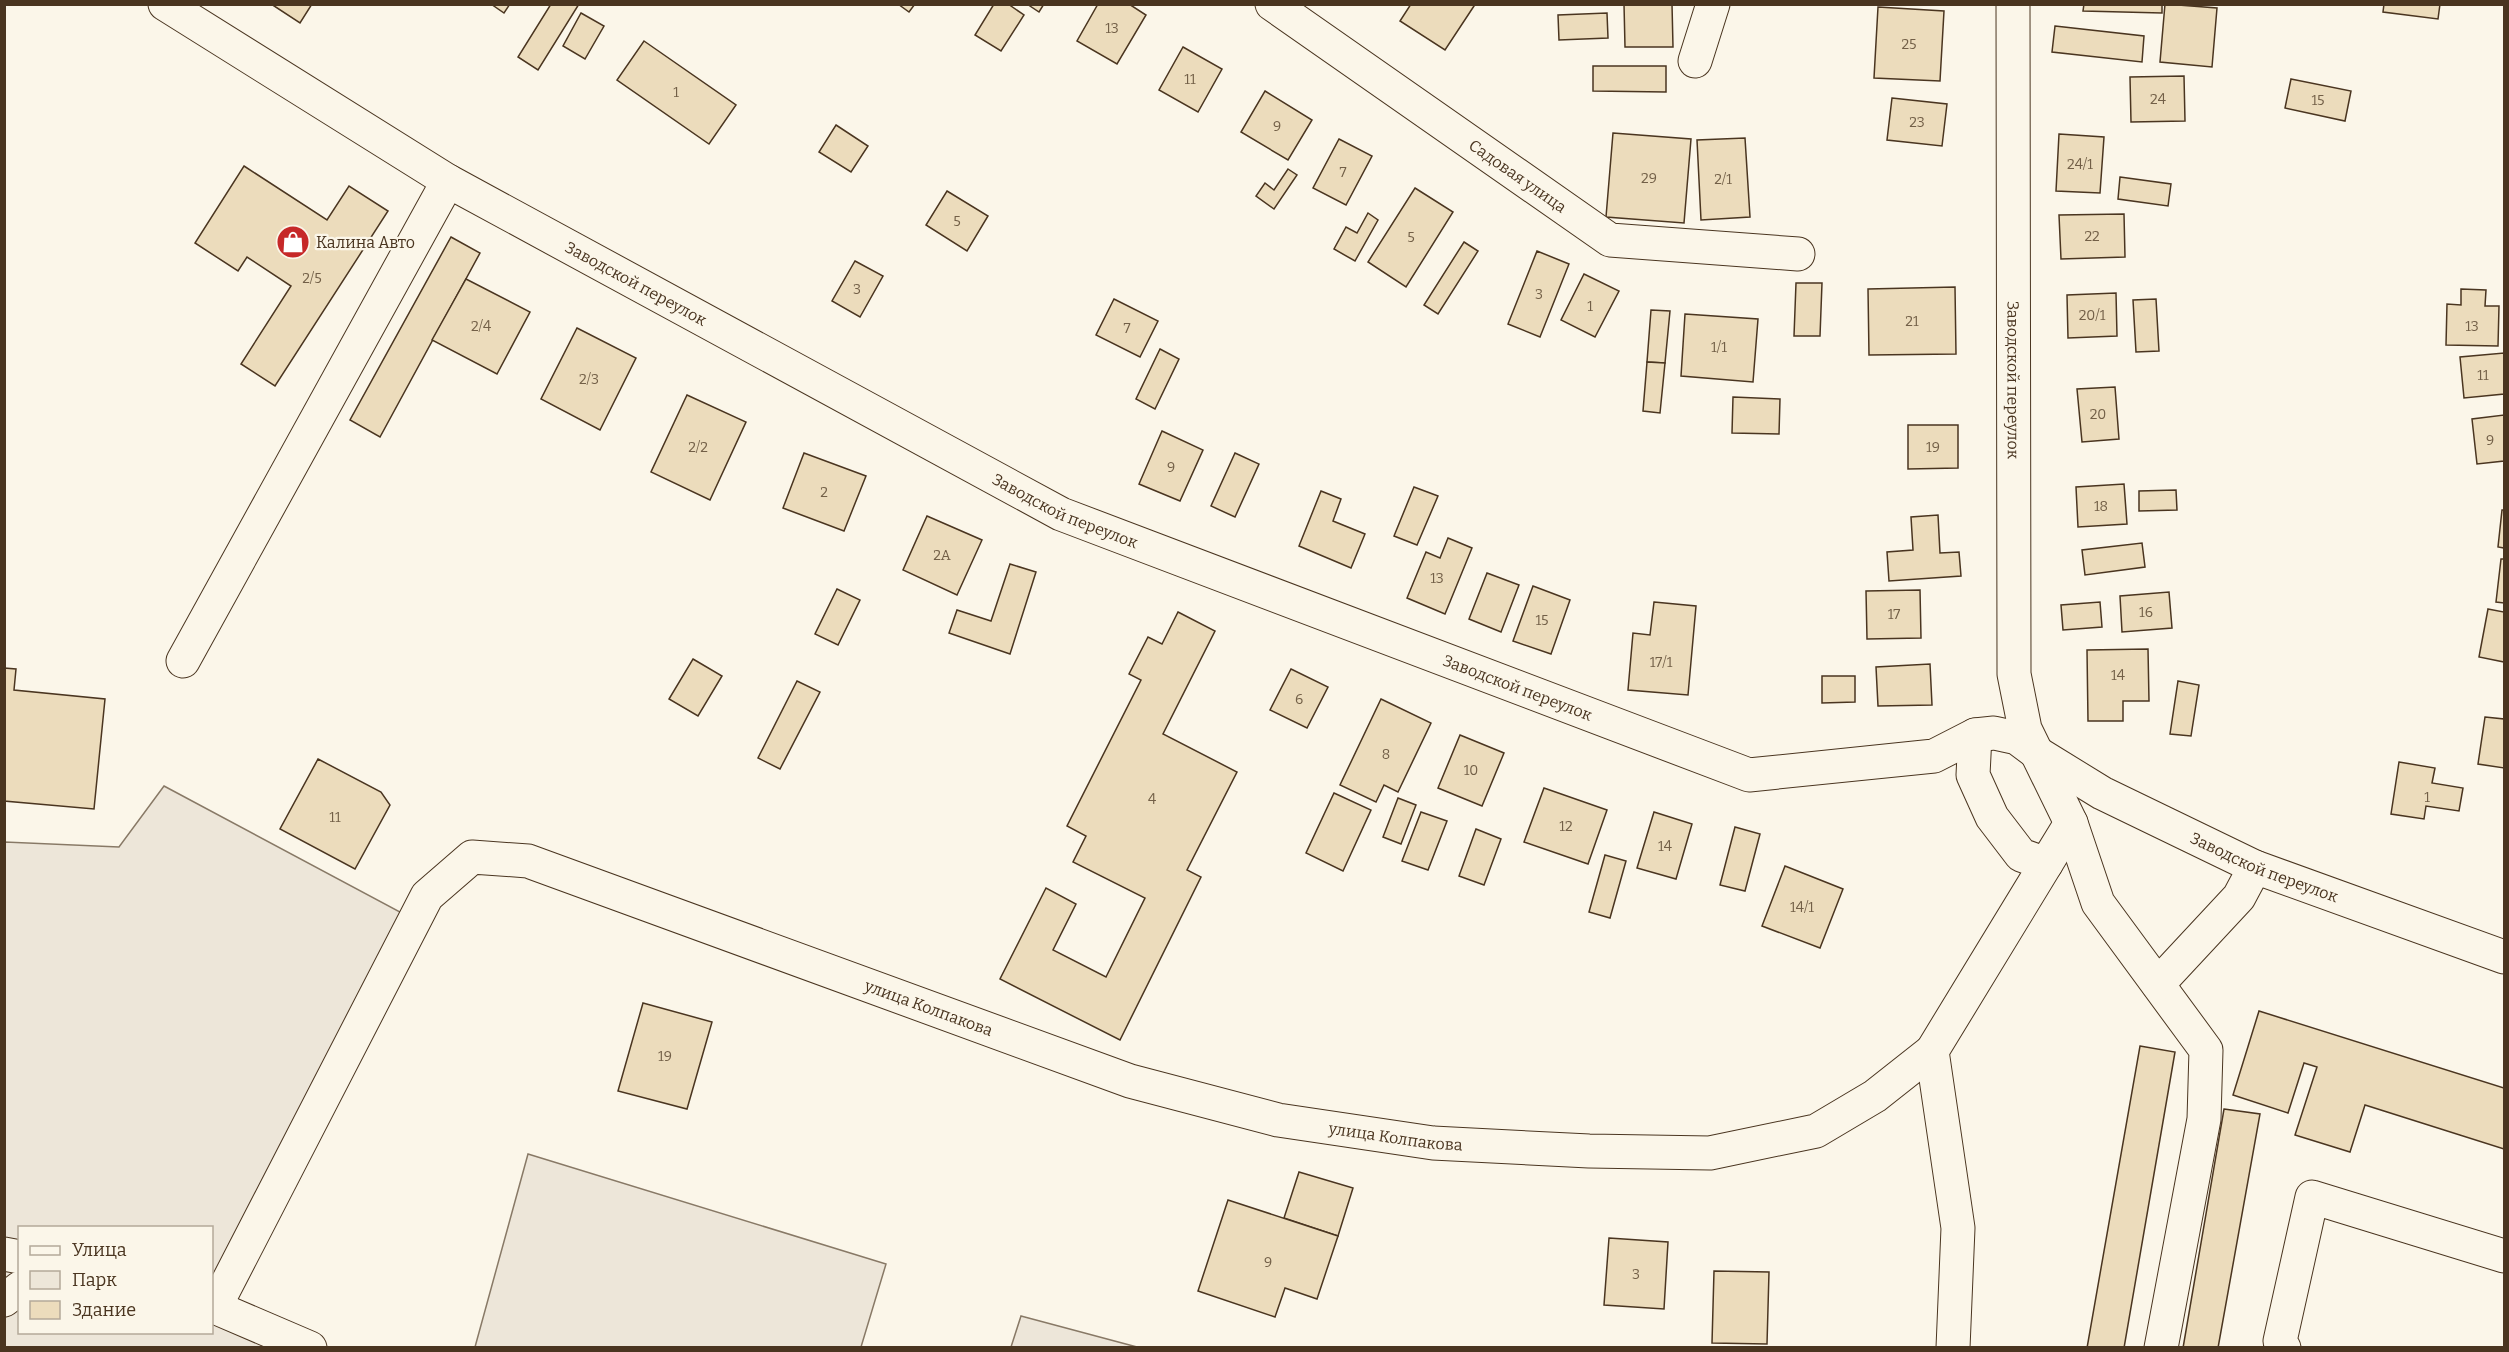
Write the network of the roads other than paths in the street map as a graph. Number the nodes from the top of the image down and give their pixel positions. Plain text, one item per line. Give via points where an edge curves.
1 (165, 4) edge
2 (1272, 4) edge
3 (1713, 4) edge
4 (2013, 4) edge
5 (1695, 61) dead end
6 (448, 181) junction
7 (1798, 254) dead end
8 (183, 661) dead end
9 (1975, 735) junction
10 (2037, 753) junction
11 (2072, 823) junction
12 (2046, 864) junction
13 (2255, 867) junction
14 (2505, 957) edge
15 (2158, 984) junction
16 (1932, 1052) junction
17 (2505, 1256) edge
18 (18, 1290) edge
19 (4, 1300) edge
20 (213, 1306) edge
21 (310, 1347) edge
22 (1953, 1347) edge
23 (2161, 1347) edge
24 (2284, 1347) edge

1 - 6 street, Заводской переулок
2 - 7 street, Садовая улица via 1610,240
3 - 5 street
4 - 10 street, Заводской переулок via 2014,674 2025,729
6 - 8 street
6 - 9 street, Заводской переулок via 1061,514 1749,775 1934,756
9 - 10 street, Заводской переулок via 1994,733 2017,738
9 - 12 street via 1972,775 1992,817 2021,855
10 - 11 street, Заводской переулок
10 - 13 street, Заводской переулок via 2102,793
11 - 12 street
11 - 15 street, Заводской переулок via 2098,903
12 - 16 street
13 - 14 street, Заводской переулок
13 - 15 street via 2239,897
15 - 23 street, Заводской переулок via 2205,1050 2204,1119
16 - 20 street, улица Колпакова via 1875,1096 1816,1131 1710,1153 1433,1143 1278,1120 1130,1081 528,861 472,857 427,896
16 - 22 street via 1958,1228
17 - 24 street via 2312,1197 2280,1341
18 - 19 street
20 - 21 street

